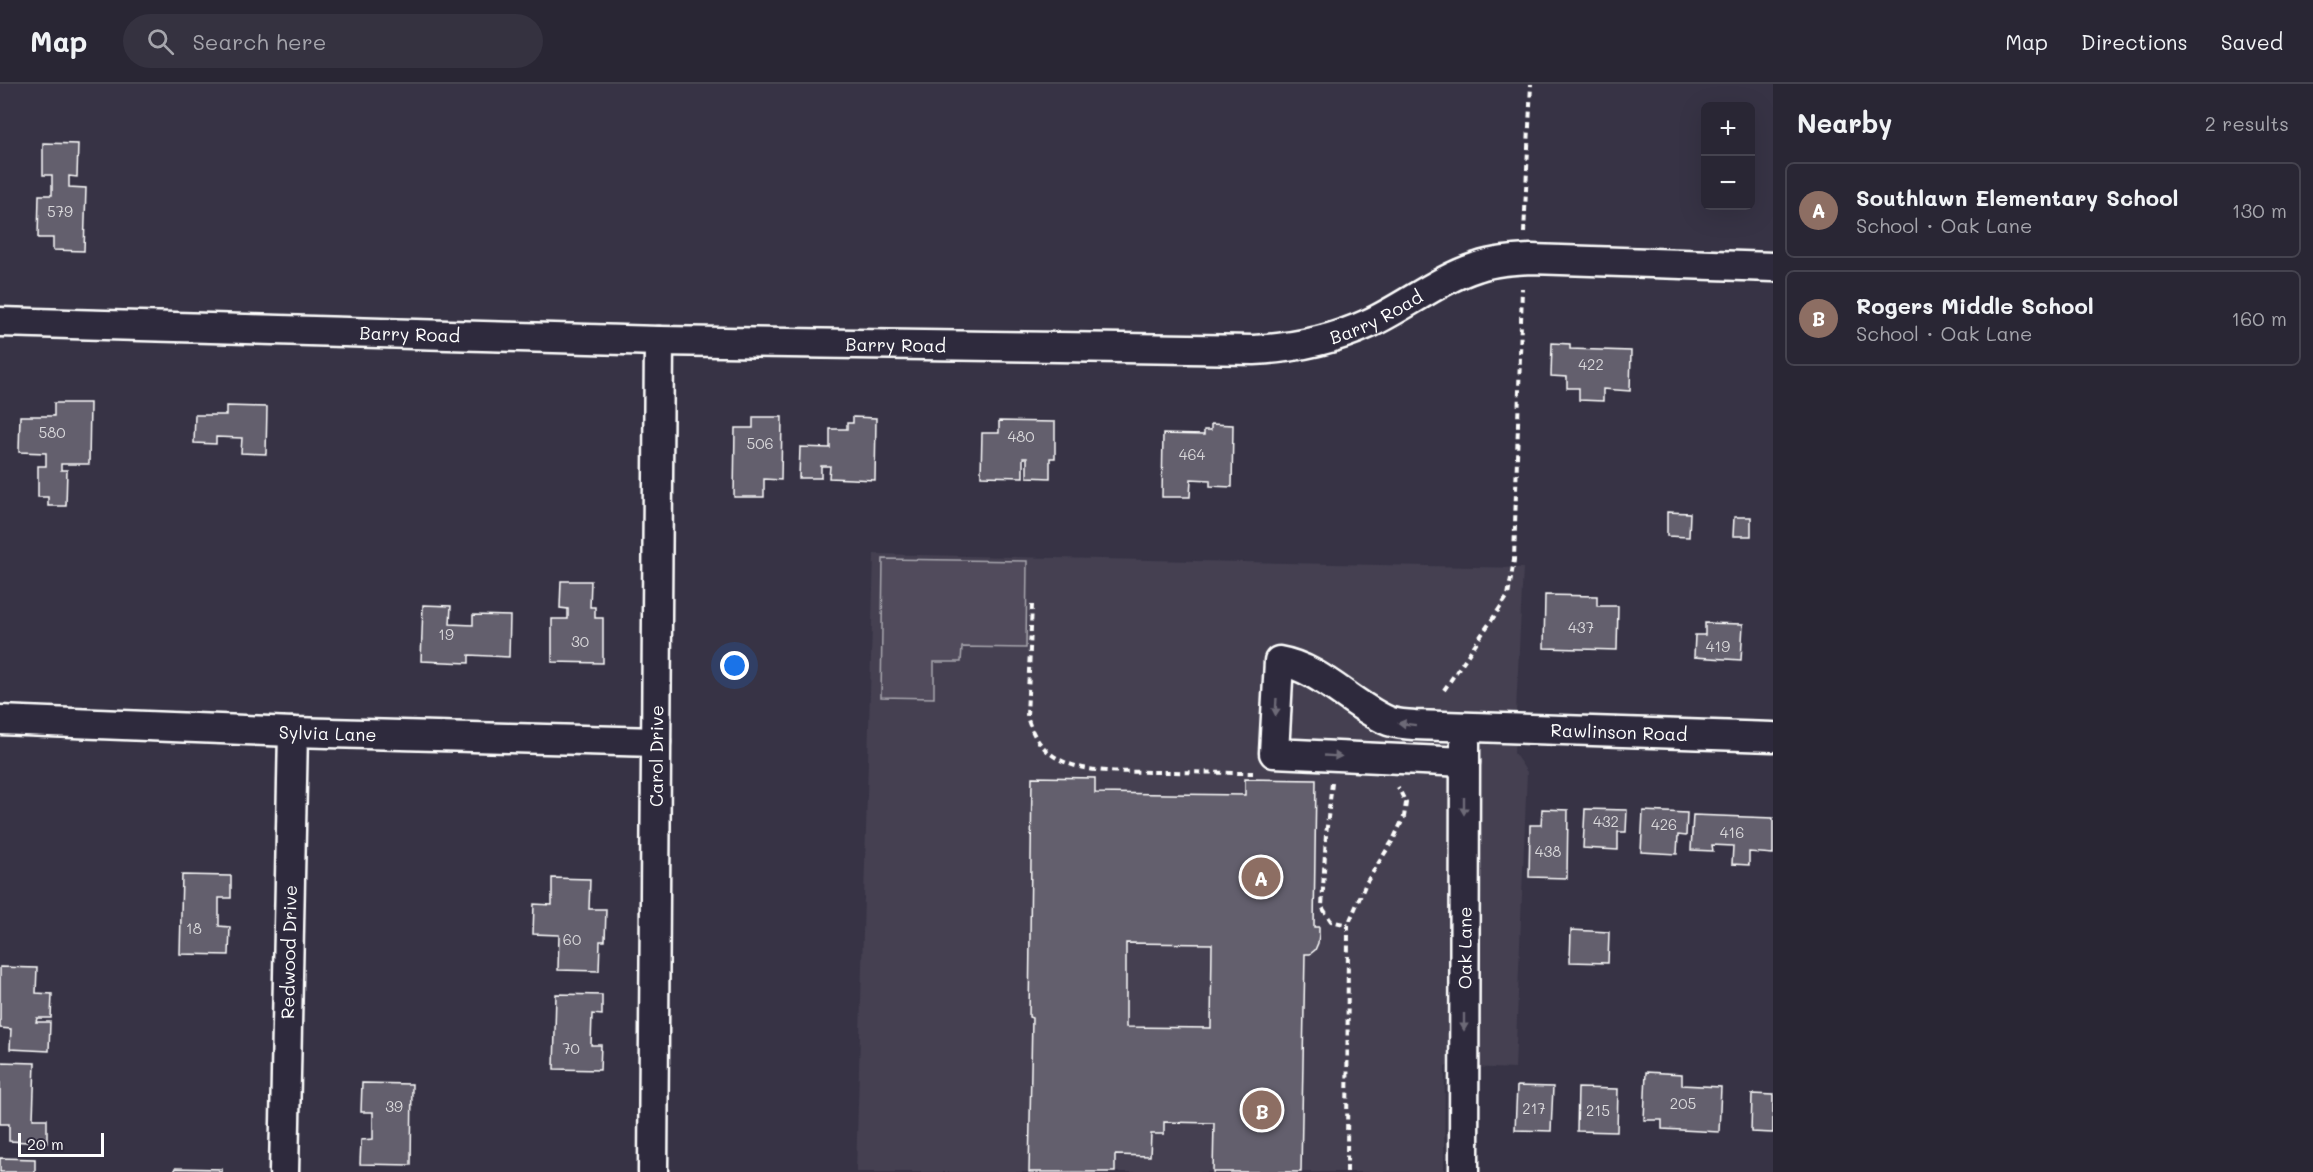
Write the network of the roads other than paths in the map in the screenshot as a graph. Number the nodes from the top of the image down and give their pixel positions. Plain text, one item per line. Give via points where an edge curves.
1 (1773, 267) edge
2 (0, 322) edge
3 (659, 341) junction
4 (0, 720) edge
5 (1465, 726) junction
6 (293, 732) junction
7 (1773, 737) edge
8 (656, 742) junction
9 (1465, 762) junction
10 (284, 1172) edge
11 (653, 1172) edge
12 (1464, 1172) edge

1 - 3 street, Barry Road via 1503,261 1475,267 1371,322 1336,336 1284,348 1254,350
2 - 3 street, Barry Road
3 - 8 street, Carol Drive
4 - 6 street, Sylvia Lane
5 - 7 street, Rawlinson Road
5 - 9 street, Oak Lane
5 -> 9 street, Rawlinson Road via 1389,722 1316,675 1279,661 1274,753
6 - 8 street, Sylvia Lane
6 - 10 street, Redwood Drive
8 - 11 street, Carol Drive
9 -> 12 street, Oak Lane

